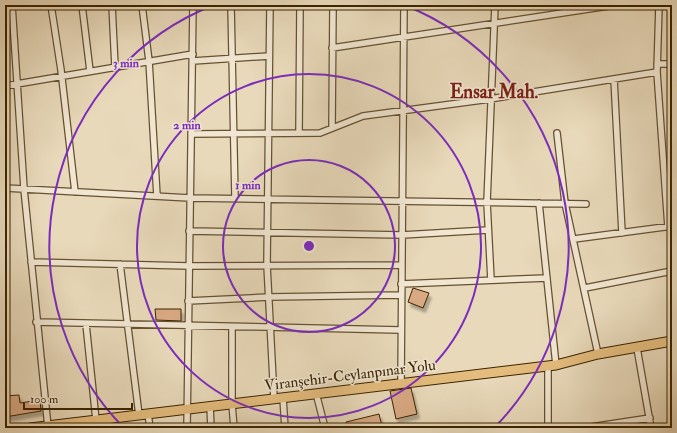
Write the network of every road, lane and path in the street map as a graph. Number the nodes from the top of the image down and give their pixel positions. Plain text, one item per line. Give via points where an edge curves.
1 (12, 5) edge
2 (51, 5) edge
3 (82, 5) edge
4 (112, 5) edge
5 (142, 5) edge
6 (193, 5) edge
7 (231, 5) edge
8 (270, 5) edge
9 (300, 5) edge
10 (333, 5) edge
11 (404, 5) edge
12 (495, 5) edge
13 (568, 5) edge
14 (615, 5) edge
15 (659, 5) edge
16 (568, 12) junction
17 (494, 24) junction
18 (404, 38) junction
19 (332, 48) junction
20 (193, 54) junction
21 (269, 56) junction
22 (233, 58) junction
23 (149, 61) junction
24 (193, 61) junction
25 (658, 64) junction
26 (672, 64) edge
27 (115, 67) junction
28 (90, 72) junction
29 (657, 72) junction
30 (61, 76) junction
31 (614, 79) junction
32 (18, 83) junction
33 (5, 86) edge
34 (490, 99) junction
35 (403, 111) junction
36 (332, 128) junction
37 (300, 133) junction
38 (557, 133) dead end
39 (191, 134) junction
40 (234, 134) junction
41 (270, 134) junction
42 (5, 188) edge
43 (24, 189) junction
44 (75, 192) junction
45 (157, 196) junction
46 (190, 198) junction
47 (235, 198) junction
48 (269, 199) junction
49 (402, 201) junction
50 (487, 202) junction
51 (539, 203) junction
52 (565, 204) junction
53 (586, 204) dead end
54 (670, 226) edge
55 (488, 230) junction
56 (189, 232) junction
57 (268, 233) junction
58 (622, 233) junction
59 (402, 235) junction
60 (574, 240) junction
61 (31, 262) junction
62 (120, 264) junction
63 (267, 265) junction
64 (401, 265) junction
65 (189, 266) junction
66 (672, 271) edge
67 (547, 278) junction
68 (491, 280) junction
69 (401, 284) junction
70 (585, 288) junction
71 (401, 296) junction
72 (269, 297) junction
73 (188, 301) junction
74 (36, 322) junction
75 (86, 324) junction
76 (127, 326) junction
77 (188, 326) junction
78 (232, 327) junction
79 (270, 328) junction
80 (400, 330) junction
81 (672, 341) edge
82 (638, 348) junction
83 (598, 354) junction
84 (552, 365) junction
85 (401, 383) junction
86 (316, 394) junction
87 (278, 398) junction
88 (232, 404) junction
89 (210, 406) junction
90 (187, 409) junction
91 (148, 414) junction
92 (138, 415) junction
93 (650, 418) junction
94 (99, 423) edge
95 (615, 426) edge
96 (48, 427) edge
97 (30, 428) edge
98 (150, 428) edge
99 (187, 428) edge
100 (211, 428) edge
101 (234, 428) edge
102 (286, 428) edge
103 (325, 428) edge
104 (548, 428) edge
105 (584, 428) edge
106 (652, 428) edge

1 - 32 street
2 - 30 street
3 - 28 street
4 - 27 street
5 - 23 street
6 - 20 street
7 - 22 street
8 - 21 street
9 - 37 street
10 - 19 street
11 - 18 street
12 - 17 street
13 - 16 street
14 - 16 street
15 - 25 street
16 - 17 street
17 - 18 street
17 - 34 street
18 - 19 street
18 - 35 street
19 - 36 street
20 - 23 street
20 - 24 street
21 - 22 street
21 - 41 street
22 - 24 street
22 - 40 street
23 - 27 street
23 - 45 street
24 - 39 street
25 - 26 street
25 - 29 street
27 - 28 street
28 - 30 street
29 - 31 street
29 - 54 street
30 - 32 street
30 - 44 street
31 - 34 street
31 - 58 street
32 - 33 street
32 - 43 street
34 - 35 street
34 - 50 street
35 - 36 street via 363,116
35 - 49 street
36 - 37 street via 320,133
37 - 41 street
38 - 52 street
39 - 40 street
39 - 46 street
40 - 41 street
40 - 47 street
41 - 48 street
42 - 43 street
43 - 44 street
43 - 61 street
44 - 45 street
45 - 46 street
46 - 47 street
46 - 56 street
47 - 48 street
48 - 49 street
48 - 57 street
49 - 50 street
49 - 59 street
50 - 51 street
50 - 55 street
51 - 52 street
51 - 67 street
52 - 53 street
52 - 60 street
54 - 58 street
55 - 59 street
55 - 68 street
56 - 57 street
56 - 65 street
57 - 59 street
57 - 63 street
58 - 60 street
59 - 64 street
60 - 70 street
61 - 62 street
61 - 74 street
62 - 65 street
62 - 76 street
63 - 64 street
63 - 65 street
63 - 72 street
64 - 69 street
65 - 73 street
66 - 70 street
67 - 68 street
67 - 84 street
68 - 69 street
69 - 71 street
70 - 83 street
71 - 72 street
71 - 80 street
72 - 73 street
72 - 79 street
73 - 77 street
74 - 75 street
74 - 96 street
75 - 76 street
75 - 94 street
76 - 77 street
76 - 92 street
77 - 78 street
77 - 90 street
78 - 79 street
78 - 88 street
79 - 80 street
79 - 87 street
80 - 85 street
81 - 82 main road, Viranşehir-Ceylanpınar Yolu
82 - 83 main road, Viranşehir-Ceylanpınar Yolu
82 - 93 street
83 - 84 main road, Viranşehir-Ceylanpınar Yolu
84 - 85 main road, Viranşehir-Ceylanpınar Yolu
84 - 104 street
85 - 86 main road, Viranşehir-Ceylanpınar Yolu
86 - 87 main road, Viranşehir-Ceylanpınar Yolu
86 - 103 street
87 - 88 main road, Viranşehir-Ceylanpınar Yolu
87 - 102 street
88 - 89 main road, Viranşehir-Ceylanpınar Yolu
88 - 101 street
89 - 90 main road, Viranşehir-Ceylanpınar Yolu
89 - 100 street
90 - 91 main road, Viranşehir-Ceylanpınar Yolu
90 - 99 street
91 - 92 main road, Viranşehir-Ceylanpınar Yolu
91 - 98 street
92 - 94 main road, Viranşehir-Ceylanpınar Yolu
93 - 95 street
93 - 106 street
94 - 96 main road, Viranşehir-Ceylanpınar Yolu
95 - 105 street
96 - 97 main road, Viranşehir-Ceylanpınar Yolu

